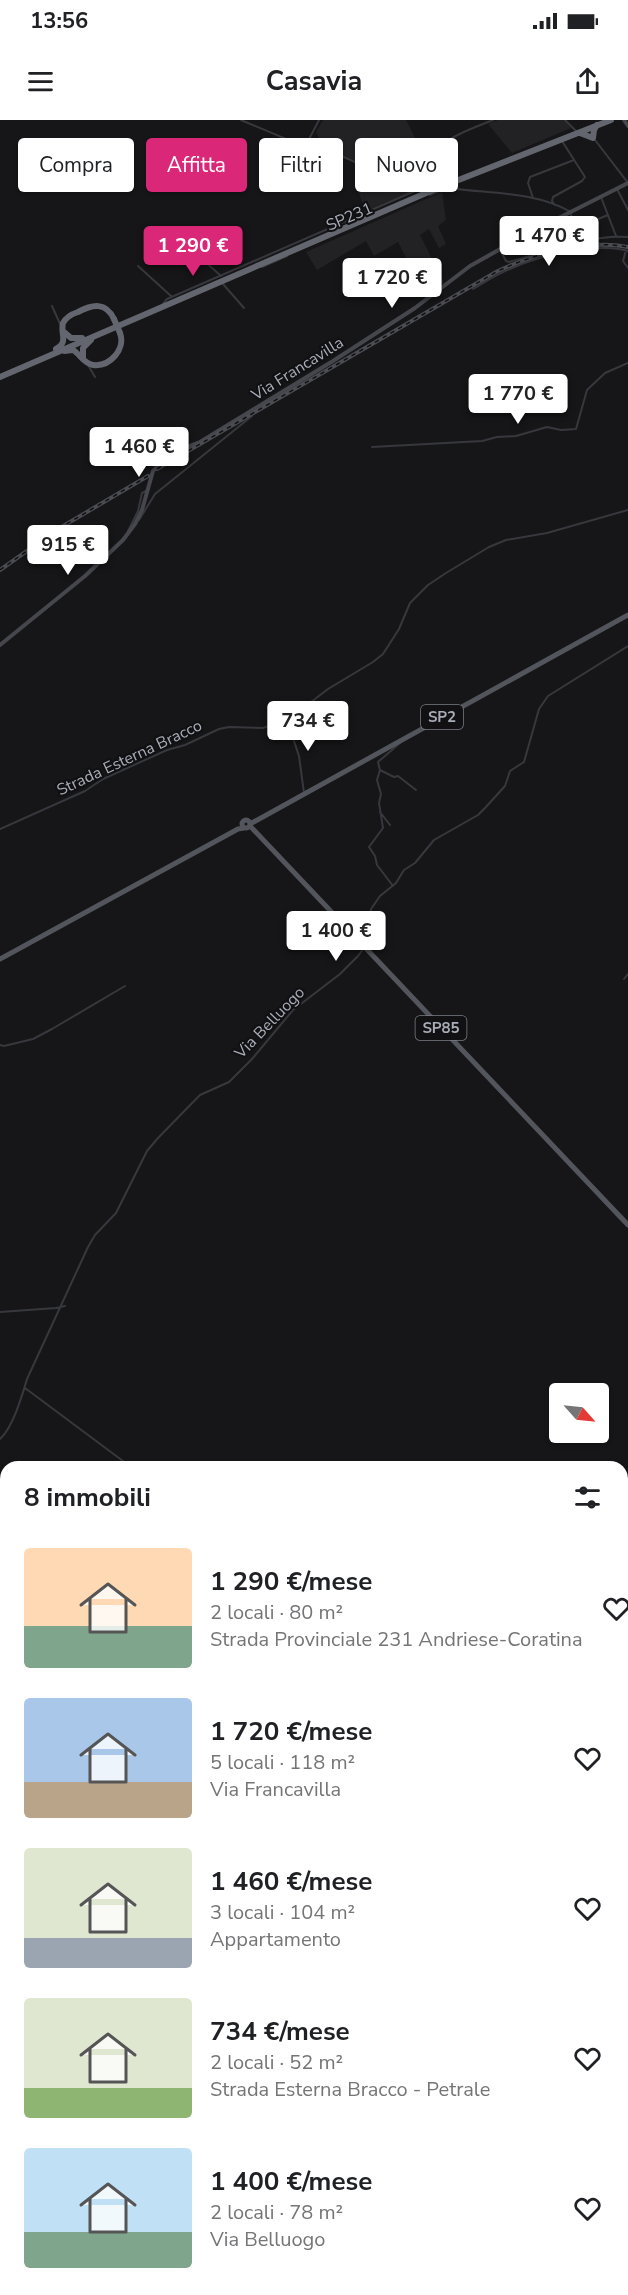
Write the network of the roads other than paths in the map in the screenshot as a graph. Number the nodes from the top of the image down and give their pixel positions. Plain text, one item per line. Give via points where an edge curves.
1 (241, 120) edge
2 (319, 120) edge
3 (492, 120) edge
4 (565, 120) edge
5 (611, 120) edge
6 (624, 120) edge
7 (601, 122) edge
8 (628, 126) edge
9 (577, 132) junction
10 (288, 138) edge
11 (310, 138) edge
12 (453, 138) edge
13 (593, 138) junction
14 (561, 140) junction
15 (574, 160) junction
16 (458, 177) edge
17 (460, 182) joint
18 (628, 183) edge
19 (617, 189) junction
20 (458, 190) edge
21 (461, 190) junction
22 (413, 192) edge
23 (423, 192) edge
24 (438, 192) edge
25 (553, 196) junction
26 (533, 198) junction
27 (601, 198) junction
28 (543, 200) junction
29 (555, 205) junction
30 (628, 210) edge
31 (571, 212) junction
32 (608, 215) junction
33 (586, 224) dead end
34 (540, 227) junction
35 (616, 236) junction
36 (628, 237) edge
37 (167, 240) dead end
38 (581, 242) junction
39 (551, 249) junction
40 (500, 250) junction
41 (627, 251) edge
42 (138, 266) dead end
43 (628, 268) edge
44 (221, 276) junction
45 (223, 284) junction
46 (212, 285) junction
47 (473, 289) dead end
48 (172, 297) junction
49 (162, 305) junction
50 (52, 306) dead end
51 (244, 308) dead end
52 (62, 322) junction
53 (106, 331) junction
54 (82, 338) junction
55 (61, 351) junction
56 (51, 352) junction
57 (628, 363) edge
58 (91, 366) junction
59 (0, 375) edge
60 (252, 416) dead end
61 (372, 447) dead end
62 (155, 494) junction
63 (628, 510) edge
64 (141, 515) junction
65 (127, 535) junction
66 (628, 615) edge
67 (0, 645) edge
68 (628, 646) edge
69 (287, 720) junction
70 (400, 740) junction
71 (380, 770) junction
72 (416, 790) dead end
73 (304, 793) junction
74 (380, 812) junction
75 (390, 825) dead end
76 (247, 826) junction
77 (0, 829) edge
78 (393, 885) junction
79 (364, 948) junction
80 (0, 959) edge
81 (628, 974) edge
82 (624, 979) dead end
83 (125, 986) dead end
84 (0, 1045) edge
85 (628, 1225) edge
86 (65, 1306) dead end
87 (60, 1307) junction
88 (0, 1312) edge
89 (25, 1388) junction
90 (0, 1439) edge
91 (123, 1461) edge

1 - 10 street
2 - 11 street
3 - 12 street
4 - 9 street
5 - 7 highway, SP231
6 - 8 street
7 - 9 highway, SP231
7 - 13 highway
9 - 13 highway
9 - 14 highway, SP231
9 - 16 highway, SP231
13 - 18 street
14 - 15 street
14 - 17 street, SP231
14 - 46 highway, SP231
15 - 25 street via 584,178
15 - 26 street via 530,177
17 - 21 street
18 - 19 street, Via Francavilla
19 - 27 street, Via Francavilla
19 - 30 street
20 - 21 street
21 - 26 street
22 - 44 street
23 - 49 highway, SP231
24 - 45 street, SP231
25 - 28 street
25 - 29 street
26 - 28 street
27 - 31 street, Via Francavilla
27 - 32 street
28 - 29 street
29 - 31 street
31 - 34 street, Via Francavilla
31 - 38 street
32 - 33 street
32 - 35 street
34 - 39 street
34 - 40 street, Via Francavilla
35 - 36 street
35 - 38 street
37 - 44 street via 192,250
38 - 39 street
39 - 40 street via 507,262
40 - 64 street, Via Francavilla via 470,266 333,361 193,445 162,459 153,471
41 - 43 street via 623,261
41 - 47 street via 590,249 537,260 509,269
42 - 48 street
44 - 48 street
45 - 46 street, SP231
45 - 51 street
46 - 53 highway, SP231
48 - 49 street
49 - 54 highway, SP231
50 - 52 street
52 - 54 highway via 71,338
52 - 56 highway via 62,346
52 - 58 highway, bridge via 94,305 105,308 114,319 122,343 120,351
53 - 55 highway, SP231
53 - 58 highway via 85,344 82,351
54 - 56 highway, SP231
55 - 58 highway via 76,352
55 - 59 highway, SP231
56 - 59 highway, SP231
57 - 61 street via 605,373 586,390 576,429 547,427 482,441
60 - 62 street
62 - 64 street
62 - 65 street via 142,493
63 - 69 street, Strada Esterna Bracco via 506,540 446,573 411,602 382,654
64 - 65 street
65 - 67 street via 85,576
66 - 70 main road, SP2
68 - 78 street via 548,696 539,709 524,762 510,771 499,794 478,815 434,840
69 - 73 street via 299,756
69 - 77 street, Strada Esterna Bracco via 263,728 219,729
70 - 71 street via 378,762
70 - 73 main road, SP2
71 - 72 street via 398,776
71 - 74 street
73 - 76 main road, SP2
74 - 75 street
74 - 78 street via 383,828 369,847
76 - 79 main road, SP85
76 - 80 main road, SP2
78 - 79 street via 371,909
79 - 85 main road, SP85
79 - 87 street, Via Belluogo via 340,974 293,1010 229,1082 200,1095 147,1151 116,1213 88,1247
81 - 82 street
83 - 84 street via 33,1039
86 - 87 street
87 - 88 street
87 - 89 street, Via Belluogo
89 - 90 street, Via Belluogo
89 - 91 street

